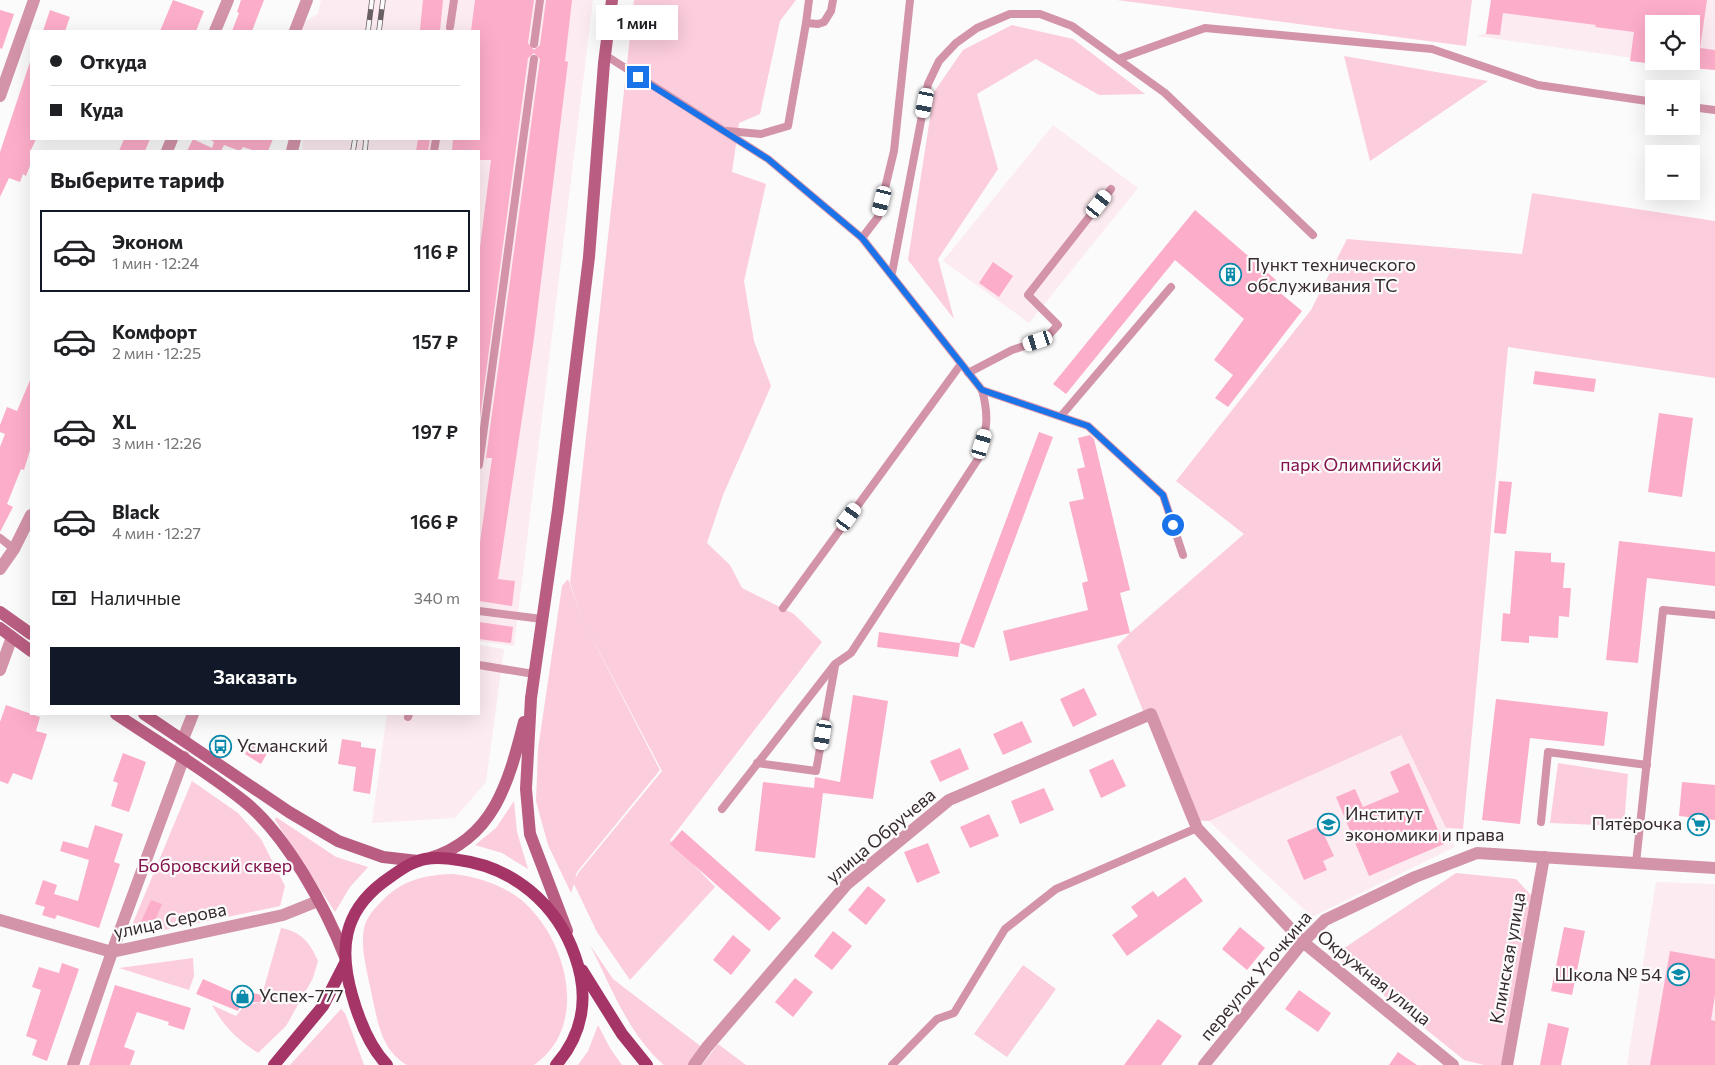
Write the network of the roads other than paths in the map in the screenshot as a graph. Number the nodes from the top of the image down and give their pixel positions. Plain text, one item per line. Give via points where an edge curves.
1 (34, 0) edge
2 (228, 0) edge
3 (454, 0) edge
4 (540, 0) edge
5 (612, 0) edge
6 (809, 0) edge
7 (832, 0) edge
8 (910, 0) edge
9 (302, 1) edge
10 (806, 23) junction
11 (450, 27) dead end
12 (215, 30) edge
13 (295, 30) edge
14 (534, 44) dead end
15 (605, 55) junction
16 (534, 59) dead end
17 (1118, 59) junction
18 (0, 96) edge
19 (1645, 101) edge
20 (1700, 108) edge
21 (1715, 110) edge
22 (725, 131) junction
23 (1111, 188) dead end
24 (1313, 235) dead end
25 (862, 238) junction
26 (892, 273) junction
27 (1171, 287) dead end
28 (961, 364) junction
29 (968, 373) junction
30 (982, 390) junction
31 (1061, 416) junction
32 (480, 458) edge
33 (30, 517) edge
34 (0, 538) edge
35 (14, 549) junction
36 (1183, 555) dead end
37 (0, 569) edge
38 (782, 608) dead end
39 (480, 611) edge
40 (0, 612) edge
41 (1715, 615) edge
42 (542, 619) junction
43 (0, 628) edge
44 (30, 633) edge
45 (12, 637) junction
46 (30, 650) edge
47 (835, 664) junction
48 (480, 665) edge
49 (0, 670) edge
50 (534, 674) junction
51 (531, 698) junction
52 (1151, 714) joint
53 (118, 715) edge
54 (146, 715) edge
55 (193, 715) edge
56 (182, 739) junction
57 (184, 757) junction
58 (757, 763) junction
59 (1647, 765) junction
60 (722, 809) dead end
61 (1541, 822) dead end
62 (1197, 828) junction
63 (1544, 857) junction
64 (422, 860) junction
65 (1636, 863) junction
66 (1715, 868) edge
67 (318, 901) junction
68 (0, 920) edge
69 (1303, 942) junction
70 (570, 943) junction
71 (112, 952) junction
72 (345, 960) junction
73 (578, 963) junction
74 (73, 1065) edge
75 (274, 1065) edge
76 (387, 1065) edge
77 (556, 1065) edge
78 (647, 1065) edge
79 (694, 1065) edge
80 (892, 1065) edge
81 (1204, 1065) edge
82 (1453, 1065) edge
83 (1507, 1065) edge

1 - 18 street
2 - 12 street
3 - 11 lane
4 - 14 lane
5 - 15 street
6 - 10 lane
7 - 10 lane via 824,22
8 - 25 lane via 894,151 878,217
9 - 13 street
10 - 22 lane via 788,126 761,134
15 - 22 lane
15 - 42 street via 589,257
16 - 32 lane
17 - 19 lane via 1205,28 1432,50 1538,85
17 - 24 lane via 1165,93
17 - 26 lane via 1072,26 1040,14 1010,14 977,28 956,43 939,61 928,84
20 - 21 lane
22 - 25 lane via 768,159
23 - 29 lane via 1028,295 1058,324 1045,339 1012,350
25 - 26 lane
26 - 28 lane
27 - 31 lane
28 - 29 lane
28 - 38 lane
29 - 30 lane
30 - 31 lane
30 - 47 lane via 988,412 987,430 978,459 851,653
31 - 36 lane via 1088,426 1163,495
33 - 35 street
34 - 35 lane
35 - 37 street
39 - 42 lane
40 - 44 street
41 - 59 lane via 1663,610
42 - 50 street
43 - 45 street
45 - 46 street
45 - 49 street
47 - 58 lane
47 - 58 lane via 816,770
48 - 50 lane
50 - 51 street
51 - 64 street via 509,777 495,807 460,845
51 - 70 street via 526,789 530,834 558,903
52 - 62 street, Окружная улица
52 - 79 street, улица Обручева via 949,800 847,884
53 - 57 street
54 - 56 street
55 - 56 street
56 - 64 street via 289,812 338,841 383,857
57 - 67 street via 246,802 272,829
57 - 71 street
58 - 60 lane
59 - 61 lane via 1548,752
59 - 65 lane
62 - 69 street, Окружная улица
62 - 80 lane via 1056,889 1006,929 954,1013 937,1018
63 - 65 street, переулок Уточкина
63 - 69 street, переулок Уточкина via 1477,853 1416,877 1325,920
63 - 83 street, Клинская улица
64 - 70 main road via 447,858 485,865 512,878 547,906
64 - 72 main road via 394,874 363,901 348,929
65 - 66 street, переулок Уточкина
67 - 71 street, улица Серова via 283,915
67 - 72 street
68 - 71 street, улица Серова
69 - 81 street, переулок Уточкина
69 - 82 street, Окружная улица
70 - 73 main road
71 - 74 street
72 - 75 main road via 323,1006
72 - 76 main road via 359,1017 375,1051
73 - 77 main road via 583,1012 572,1043
73 - 78 main road via 622,1034

